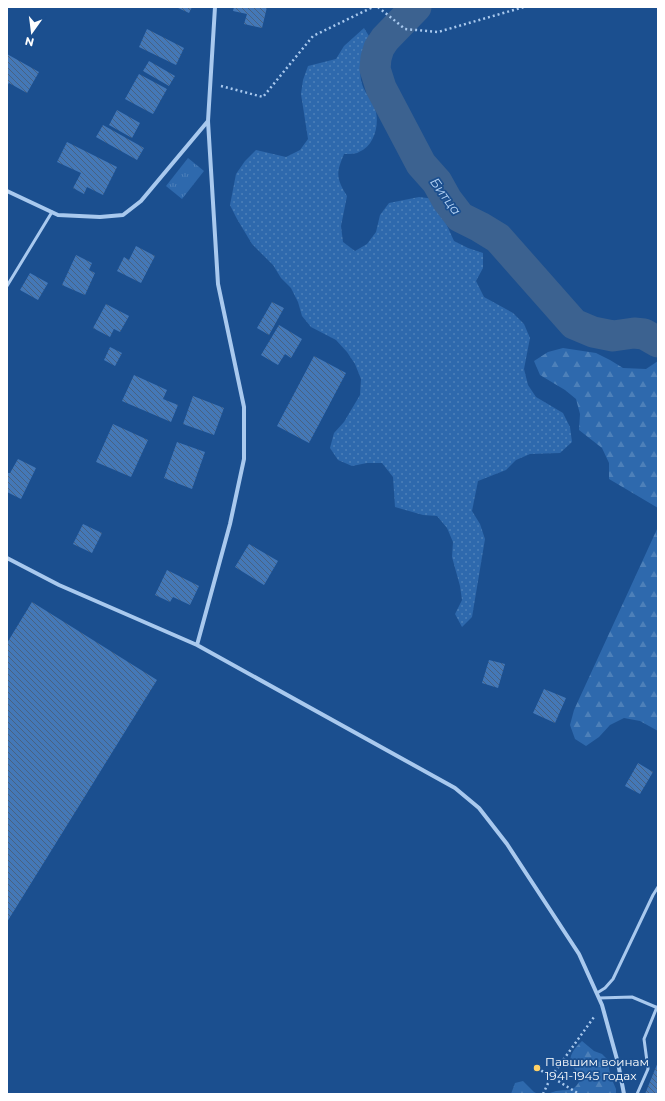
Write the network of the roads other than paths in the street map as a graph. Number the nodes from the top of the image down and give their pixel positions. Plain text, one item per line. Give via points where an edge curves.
1 (215, 7) edge
2 (208, 121) junction
3 (7, 191) edge
4 (52, 212) junction
5 (7, 286) edge
6 (7, 558) edge
7 (197, 645) junction
8 (658, 887) edge
9 (598, 995) junction
10 (657, 1007) edge
11 (624, 1094) edge
12 (638, 1094) edge

1 - 2 street
2 - 4 street via 141,201 124,214 100,217 58,215
2 - 7 street via 218,284 244,406 244,459 230,524
3 - 4 street
4 - 5 lane
6 - 7 street via 59,585
7 - 9 street via 454,788 479,808 507,844 579,954
8 - 9 lane via 612,979
9 - 10 lane via 632,997
9 - 11 street via 618,1063
10 - 12 lane via 644,1039 648,1069

